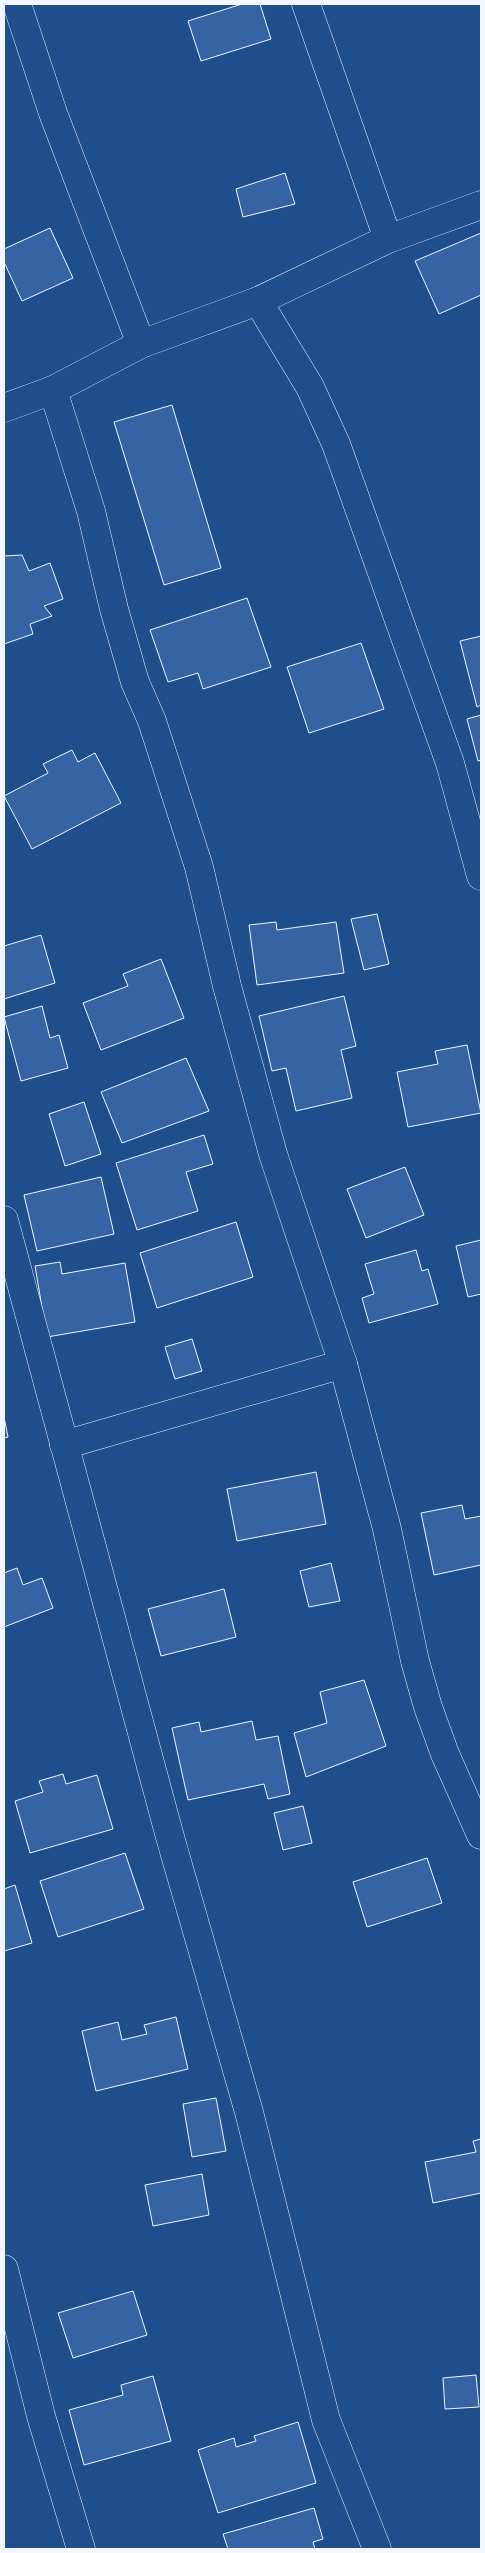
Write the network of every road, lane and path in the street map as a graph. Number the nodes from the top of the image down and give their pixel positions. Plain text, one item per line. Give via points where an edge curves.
1 (17, 4) edge
2 (306, 4) edge
3 (481, 205) edge
4 (388, 238) junction
5 (258, 301) junction
6 (141, 344) junction
7 (53, 390) junction
8 (4, 408) edge
9 (481, 876) edge
10 (4, 1220) edge
11 (343, 1364) junction
12 (64, 1445) junction
13 (481, 1835) edge
14 (4, 2269) edge
15 (81, 2549) edge
16 (377, 2549) edge

1 - 6 street via 53,113
2 - 4 street
3 - 4 street
4 - 5 street
5 - 6 street
5 - 9 street via 310,387 336,444 450,763
6 - 7 street
7 - 8 street
7 - 11 street via 91,511 114,609 136,682 199,867 227,986 273,1154
10 - 12 street
11 - 12 street
11 - 13 street via 387,1529 428,1707
12 - 16 street via 170,1837 249,2112 326,2420
14 - 15 street via 41,2416

